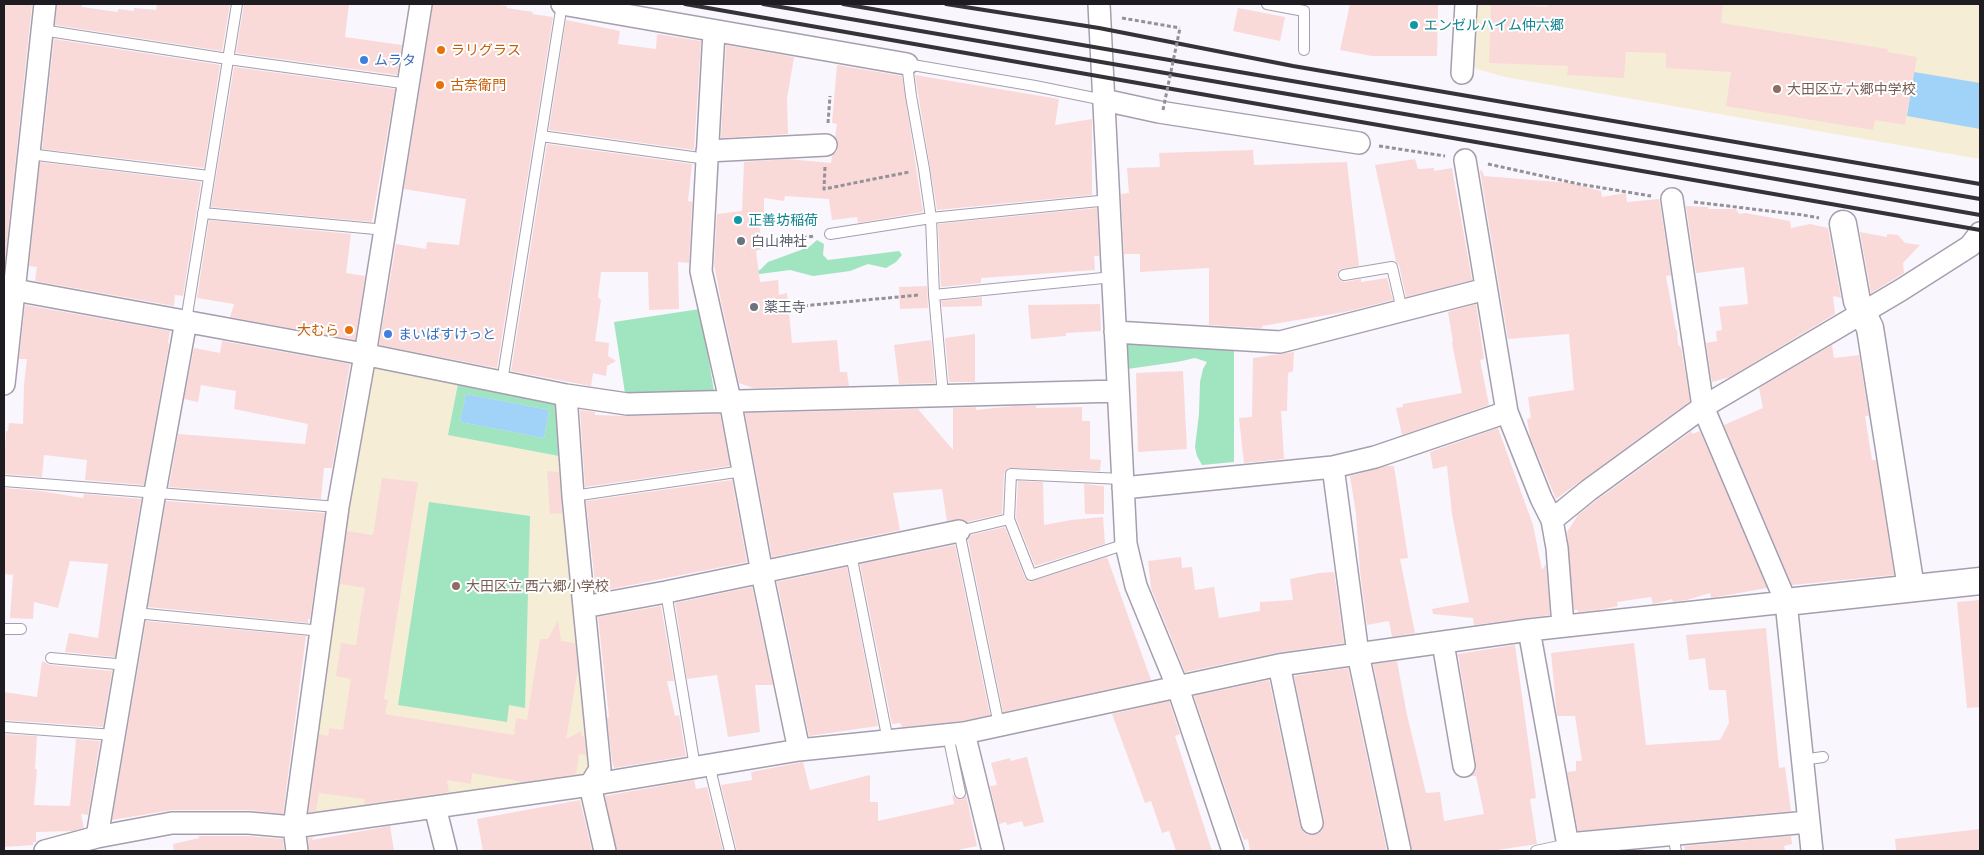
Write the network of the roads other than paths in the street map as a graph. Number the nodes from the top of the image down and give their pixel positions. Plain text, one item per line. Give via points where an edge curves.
1 (45, 4) edge
2 (237, 4) edge
3 (421, 4) edge
4 (562, 4) edge
5 (1099, 4) edge
6 (1267, 4) edge
7 (1466, 4) edge
8 (1304, 7) edge
9 (42, 30) junction
10 (714, 31) junction
11 (1304, 50) dead end
12 (228, 59) junction
13 (908, 64) junction
14 (1462, 74) dead end
15 (409, 84) junction
16 (1104, 100) junction
17 (541, 136) junction
18 (1359, 143) road end
19 (826, 145) road end
20 (29, 154) junction
21 (707, 155) junction
22 (1465, 160) road end
23 (209, 176) junction
24 (1672, 199) road end
25 (1109, 200) junction
26 (203, 213) junction
27 (931, 218) junction
28 (1843, 224) road end
29 (386, 230) junction
30 (1980, 233) edge
31 (830, 234) road end
32 (1344, 275) dead end
33 (1113, 277) junction
34 (1486, 288) junction
35 (9, 289) edge
36 (934, 295) junction
37 (1402, 310) junction
38 (1862, 314) junction
39 (186, 320) junction
40 (1115, 332) junction
41 (365, 355) junction
42 (502, 382) junction
43 (4, 384) edge
44 (1118, 391) junction
45 (566, 395) junction
46 (943, 395) junction
47 (730, 400) junction
48 (1703, 407) junction
49 (1507, 412) junction
50 (1332, 467) junction
51 (743, 471) junction
52 (4, 481) edge
53 (1122, 483) junction
54 (155, 492) junction
55 (573, 496) junction
56 (338, 507) junction
57 (1009, 519) junction
58 (1552, 520) junction
59 (959, 531) junction
60 (1126, 544) junction
61 (851, 554) junction
62 (762, 572) junction
63 (1980, 581) edge
64 (1912, 588) junction
65 (666, 592) junction
66 (1786, 602) junction
67 (584, 607) junction
68 (135, 613) junction
69 (1564, 626) junction
70 (4, 629) edge
71 (21, 629) dead end
72 (1529, 630) junction
73 (322, 631) junction
74 (1443, 642) junction
75 (1358, 654) junction
76 (51, 658) dead end
77 (126, 665) junction
78 (1279, 665) junction
79 (1178, 688) junction
80 (999, 725) junction
81 (4, 727) edge
82 (956, 734) junction
83 (114, 735) junction
84 (888, 741) junction
85 (799, 750) junction
86 (1823, 758) dead end
87 (1802, 760) junction
88 (703, 766) junction
89 (1464, 766) dead end
90 (590, 785) junction
91 (960, 793) dead end
92 (435, 807) junction
93 (1808, 822) junction
94 (1312, 823) dead end
95 (294, 827) junction
96 (105, 841) edge
97 (1675, 843) edge
98 (1569, 848) edge
99 (45, 851) edge
100 (297, 851) edge
101 (446, 851) edge
102 (605, 851) edge
103 (730, 851) edge
104 (993, 851) edge
105 (1233, 851) edge
106 (1400, 851) edge
107 (1536, 851) edge
108 (1812, 851) edge

1 - 9 street
2 - 12 lane
3 - 15 street
4 - 10 street
4 - 17 lane
5 - 16 street
6 - 8 lane
7 - 14 street
8 - 11 lane
9 - 12 lane
9 - 20 street
10 - 13 street
10 - 21 street
12 - 15 lane
12 - 23 lane
13 - 16 lane
13 - 27 lane via 910,96
15 - 29 street
16 - 18 street via 1159,112
16 - 25 street
17 - 21 lane
17 - 42 lane
19 - 21 street
20 - 23 lane
20 - 35 street
21 - 47 street via 701,271
22 - 34 street
23 - 26 lane
24 - 48 street
25 - 27 lane
25 - 33 street
26 - 29 lane
26 - 39 lane
27 - 31 lane
27 - 36 lane
28 - 38 street
29 - 41 street
30 - 38 street via 1970,246
32 - 37 lane via 1392,267
33 - 36 lane
33 - 40 street
34 - 37 street
34 - 49 street via 1503,371
35 - 39 street
35 - 43 street
36 - 46 lane
37 - 40 street via 1280,342
38 - 48 street
38 - 64 street via 1870,328
39 - 41 street
39 - 54 street
40 - 44 street
41 - 42 street
41 - 56 street
42 - 45 street
44 - 46 street via 1059,388
44 - 53 street
45 - 47 street via 627,404
45 - 55 street
46 - 47 street
47 - 51 street
48 - 58 street
48 - 66 street
49 - 50 street via 1375,457
49 - 58 street
50 - 53 street
50 - 75 street
51 - 55 lane
51 - 62 street
52 - 54 lane
53 - 57 lane via 1011,474
53 - 60 street
54 - 56 lane
54 - 68 street
55 - 67 street
56 - 73 street
57 - 59 lane
57 - 60 lane via 1031,575
58 - 69 street
59 - 61 street
59 - 80 lane
60 - 79 street via 1136,586
61 - 62 street
61 - 84 lane
62 - 65 street
62 - 85 street
63 - 64 street
64 - 66 street
65 - 67 street
65 - 88 lane
66 - 69 street
66 - 87 street
67 - 90 street via 600,769
68 - 73 lane
68 - 77 street
69 - 72 street
70 - 71 lane
72 - 74 street
72 - 98 street
73 - 95 street
74 - 75 street
74 - 89 street
75 - 78 street
75 - 106 street
76 - 77 lane
77 - 83 street
78 - 79 street
78 - 94 street
79 - 80 street
79 - 105 street
80 - 82 street
81 - 83 lane
82 - 84 street via 912,742
82 - 91 lane
82 - 104 street
83 - 96 street
84 - 85 street
85 - 88 street
86 - 87 lane
87 - 93 street
88 - 90 street
88 - 103 lane via 712,777
90 - 92 street
90 - 102 street
92 - 95 street
92 - 101 street
93 - 97 street
93 - 108 street
95 - 96 street via 249,823 172,823
95 - 100 street
96 - 99 street
97 - 98 street
98 - 107 lane

